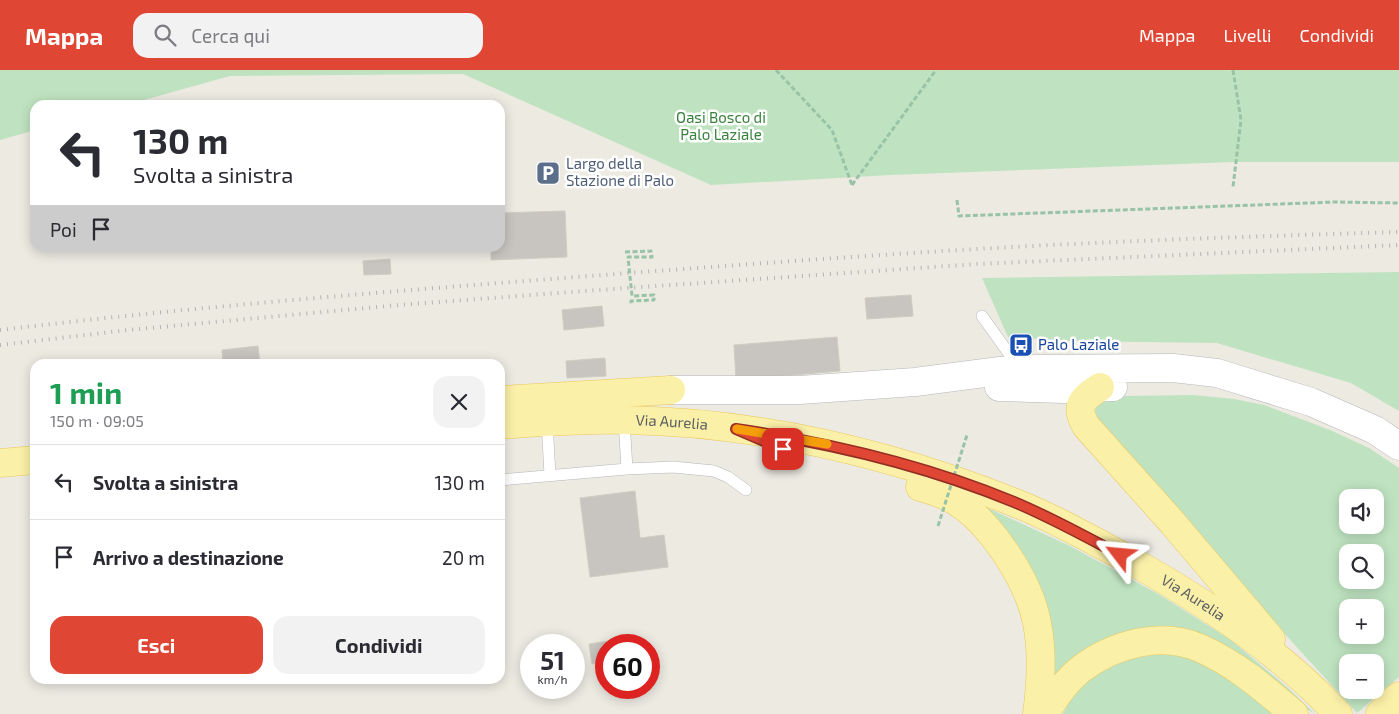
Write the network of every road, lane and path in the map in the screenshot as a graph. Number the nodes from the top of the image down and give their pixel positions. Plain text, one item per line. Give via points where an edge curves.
1 (776, 70) edge
2 (936, 70) edge
3 (1233, 70) edge
4 (1233, 187) dead end
5 (957, 200) dead end
6 (1399, 204) edge
7 (625, 252) dead end
8 (631, 305) dead end
9 (982, 316) dead end
10 (1025, 379) junction
11 (1100, 387) junction
12 (1272, 389) junction
13 (671, 390) joint
14 (505, 400) edge
15 (624, 420) junction
16 (547, 422) junction
17 (505, 425) edge
18 (736, 429) junction
19 (967, 435) dead end
20 (1399, 446) edge
21 (30, 461) edge
22 (0, 464) edge
23 (627, 469) junction
24 (550, 475) junction
25 (505, 480) edge
26 (746, 490) dead end
27 (938, 526) dead end
28 (1299, 676) junction
29 (1037, 714) edge
30 (1045, 714) edge
31 (1294, 714) edge
32 (1338, 714) edge

1 - 2 path via 832,130 852,185
3 - 4 path via 1241,120
5 - 6 path via 959,216 1335,202
7 - 8 path, bridge via 651,251 652,257 628,257 632,296 654,295 654,300 630,302
9 - 10 lane via 1017,362
10 - 11 street
10 - 12 street via 1172,368 1217,373
10 - 13 street via 965,374 915,382 800,390
11 - 12 street via 1144,385
11 - 28 main road via 1082,401 1080,409 1086,426 1225,584
12 - 20 street via 1338,413 1375,430
13 - 14 main road
15 - 16 main road, Via Aurelia
15 - 18 main road, Via Aurelia
15 - 23 lane
16 - 17 main road, Via Aurelia
16 - 24 lane
18 - 28 main road, Via Aurelia via 808,440 898,462 1015,502 1168,582 1240,628
18 - 29 main road via 801,455 925,488 952,500 974,516 1010,560 1033,607 1041,652
19 - 27 path, bridge
21 - 22 main road
23 - 24 lane
23 - 26 lane via 673,467 714,471
24 - 25 lane
28 - 32 main road, Via Aurelia
30 - 31 main road via 1072,677 1093,661 1119,648 1158,640 1198,647 1233,665

